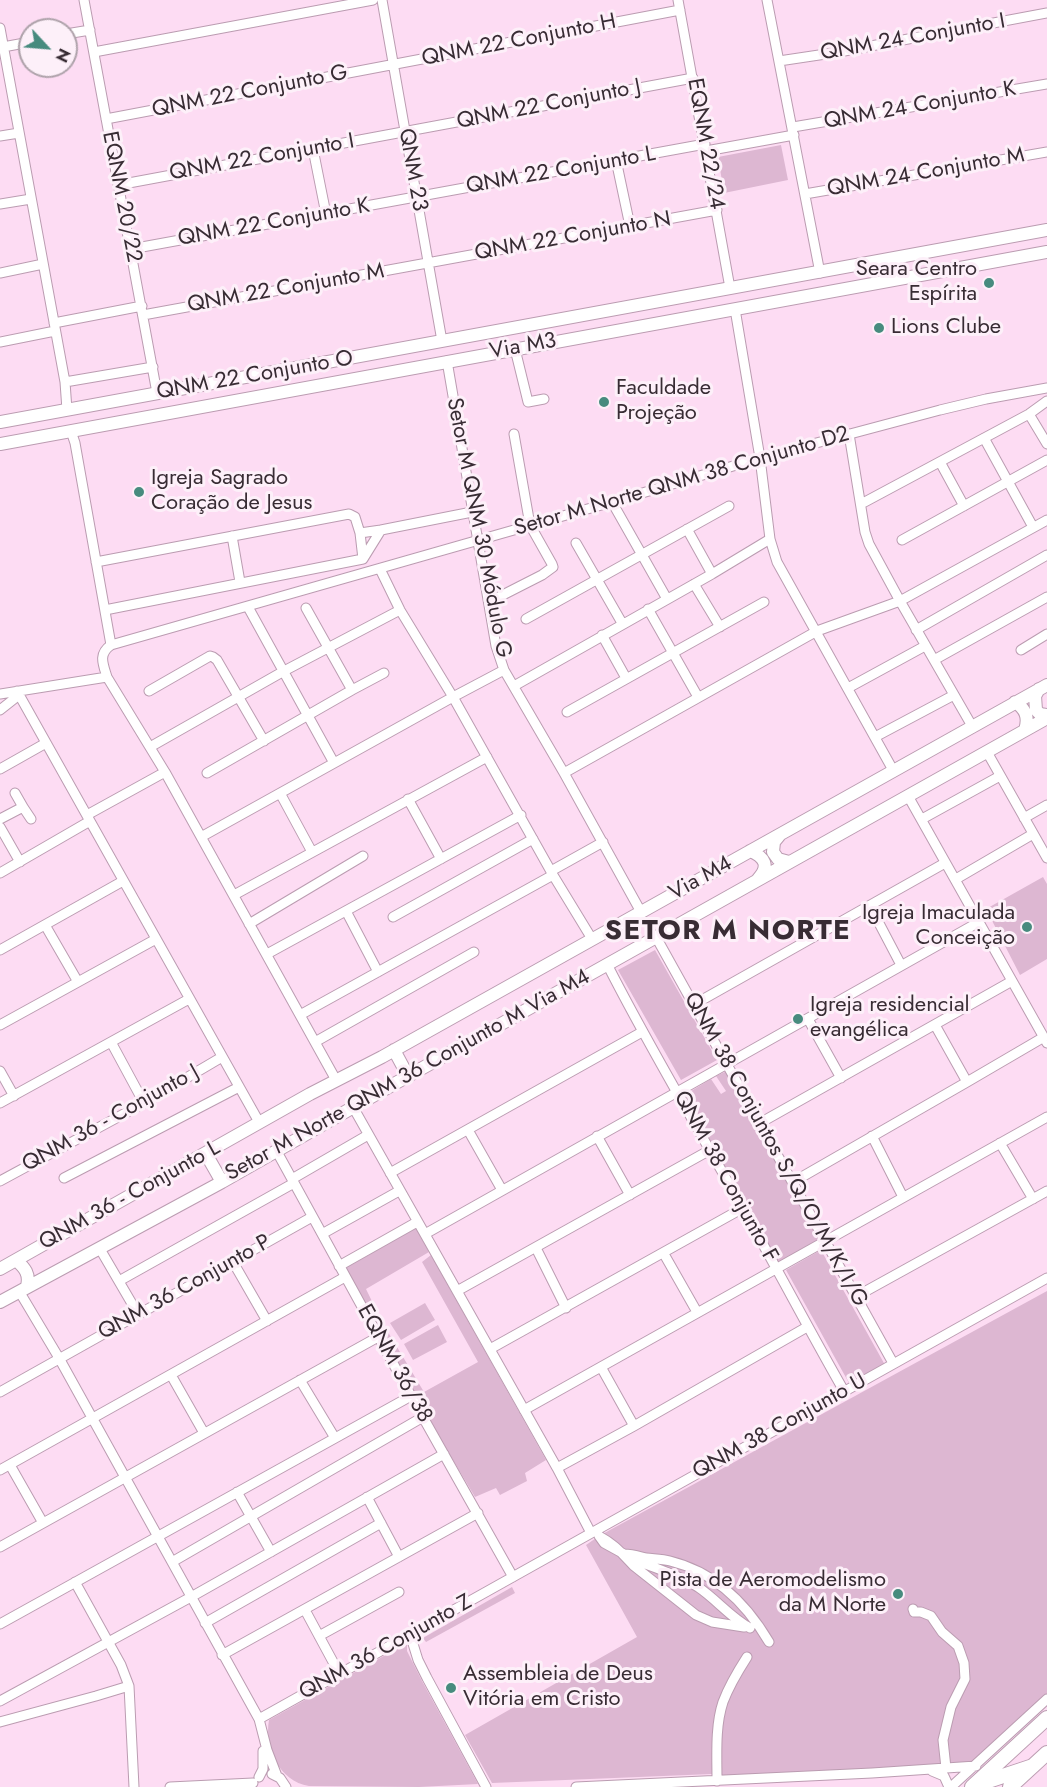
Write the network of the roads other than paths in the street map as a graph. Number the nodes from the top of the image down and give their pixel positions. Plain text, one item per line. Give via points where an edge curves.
1 (84, 0) edge
2 (373, 0) edge
3 (382, 0) edge
4 (678, 0) edge
5 (768, 0) edge
6 (680, 10) junction
7 (1047, 13) edge
8 (0, 28) edge
9 (90, 30) junction
10 (78, 32) edge
11 (18, 44) edge
12 (3, 47) junction
13 (94, 52) junction
14 (779, 61) junction
15 (393, 65) junction
16 (4, 67) edge
17 (693, 78) junction
18 (1047, 84) edge
19 (106, 119) junction
20 (793, 131) junction
21 (405, 132) junction
22 (19, 133) junction
23 (0, 136) edge
24 (705, 147) junction
25 (313, 149) junction
26 (1047, 152) edge
27 (616, 160) junction
28 (118, 184) junction
29 (805, 194) junction
30 (417, 197) junction
31 (31, 199) junction
32 (0, 204) edge
33 (717, 210) junction
34 (326, 214) junction
35 (630, 226) junction
36 (1047, 230) edge
37 (1047, 236) edge
38 (131, 249) junction
39 (1047, 252) edge
40 (1023, 256) junction
41 (896, 258) junction
42 (429, 263) junction
43 (43, 264) junction
44 (0, 273) edge
45 (820, 273) junction
46 (728, 289) junction
47 (836, 290) junction
48 (735, 309) junction
49 (142, 311) junction
50 (654, 324) junction
51 (530, 325) junction
52 (55, 327) junction
53 (442, 340) junction
54 (0, 342) edge
55 (424, 345) junction
56 (515, 349) junction
57 (470, 357) junction
58 (447, 361) junction
59 (153, 367) junction
60 (363, 378) junction
61 (237, 379) junction
62 (65, 382) junction
63 (1047, 388) edge
64 (157, 393) junction
65 (544, 399) dead end
66 (1047, 401) edge
67 (67, 410) junction
68 (185, 410) junction
69 (50, 413) junction
70 (1029, 414) junction
71 (0, 423) edge
72 (0, 429) edge
73 (71, 431) junction
74 (514, 434) dead end
75 (849, 434) junction
76 (984, 438) junction
77 (0, 444) edge
78 (1047, 444) edge
79 (760, 458) junction
80 (1047, 460) edge
81 (940, 462) junction
82 (1008, 483) junction
83 (612, 502) junction
84 (861, 504) junction
85 (729, 506) dead end
86 (964, 506) junction
87 (472, 512) junction
88 (1047, 520) edge
89 (530, 525) junction
90 (1033, 527) junction
91 (687, 529) junction
92 (381, 530) junction
93 (360, 533) junction
94 (232, 536) junction
95 (770, 539) junction
96 (477, 540) junction
97 (902, 540) dead end
98 (576, 543) dead end
99 (641, 555) junction
100 (1047, 555) edge
101 (363, 559) junction
102 (96, 562) junction
103 (380, 568) junction
104 (711, 574) junction
105 (597, 580) junction
106 (240, 582) junction
107 (694, 584) junction
108 (1047, 597) edge
109 (667, 598) junction
110 (900, 601) junction
111 (489, 602) junction
112 (764, 602) dead end
113 (248, 607) junction
114 (306, 608) dead end
115 (105, 609) junction
116 (648, 609) junction
117 (400, 610) junction
118 (526, 619) dead end
119 (622, 623) junction
120 (720, 627) junction
121 (916, 630) junction
122 (817, 631) junction
123 (1047, 634) edge
124 (602, 635) junction
125 (111, 645) junction
126 (925, 646) junction
127 (328, 647) junction
128 (1021, 650) dead end
129 (673, 652) junction
130 (934, 660) junction
131 (504, 670) junction
132 (284, 671) junction
133 (384, 673) dead end
134 (107, 677) junction
135 (626, 678) junction
136 (514, 686) junction
137 (1043, 687) edge
138 (848, 688) junction
139 (352, 690) junction
140 (149, 691) dead end
141 (18, 693) junction
142 (0, 694) edge
143 (954, 695) junction
144 (237, 697) junction
145 (453, 697) junction
146 (699, 698) junction
147 (1015, 702) junction
148 (0, 710) edge
149 (567, 712) dead end
150 (308, 716) junction
151 (1047, 717) edge
152 (972, 726) junction
153 (1030, 728) junction
154 (875, 737) junction
155 (264, 741) junction
156 (46, 743) junction
157 (150, 747) junction
158 (987, 752) junction
159 (487, 757) junction
160 (334, 764) junction
161 (0, 769) edge
162 (893, 770) junction
163 (165, 772) junction
164 (207, 773) dead end
165 (564, 773) junction
166 (1000, 776) junction
167 (15, 793) dead end
168 (280, 793) junction
169 (908, 796) junction
170 (408, 799) junction
171 (1047, 805) edge
172 (23, 807) junction
173 (520, 815) junction
174 (89, 818) junction
175 (1024, 818) junction
176 (0, 819) edge
177 (31, 819) dead end
178 (922, 819) junction
179 (0, 827) edge
180 (1034, 834) junction
181 (780, 835) junction
182 (201, 837) junction
183 (533, 839) junction
184 (603, 842) junction
185 (312, 852) junction
186 (750, 852) junction
187 (363, 856) dead end
188 (1047, 858) edge
189 (441, 859) junction
190 (20, 862) junction
191 (789, 862) junction
192 (945, 863) junction
193 (0, 873) edge
194 (552, 873) junction
195 (956, 879) junction
196 (758, 880) junction
197 (123, 881) junction
198 (234, 895) junction
199 (870, 906) junction
200 (346, 911) junction
201 (641, 912) junction
202 (393, 917) dead end
203 (979, 921) junction
204 (249, 924) junction
205 (45, 925) junction
206 (656, 937) junction
207 (156, 939) junction
208 (592, 939) junction
209 (0, 950) edge
210 (474, 952) dead end
211 (267, 954) junction
212 (607, 964) junction
213 (901, 965) junction
214 (378, 972) junction
215 (1012, 981) junction
216 (78, 982) junction
217 (189, 999) junction
218 (693, 1005) junction
219 (300, 1015) junction
220 (808, 1019) junction
221 (0, 1025) edge
222 (934, 1025) junction
223 (642, 1032) junction
224 (1045, 1040) edge
225 (111, 1042) junction
226 (315, 1042) junction
227 (394, 1050) junction
228 (222, 1057) junction
229 (728, 1064) junction
230 (0, 1071) edge
231 (408, 1076) junction
232 (841, 1078) junction
233 (336, 1080) junction
234 (968, 1082) junction
235 (239, 1087) junction
236 (677, 1091) junction
237 (14, 1096) junction
238 (144, 1103) junction
239 (0, 1104) edge
240 (353, 1107) junction
241 (1047, 1117) edge
242 (259, 1122) junction
243 (760, 1123) junction
244 (468, 1130) junction
245 (369, 1135) junction
246 (597, 1136) junction
247 (872, 1136) junction
248 (1000, 1143) junction
249 (276, 1150) junction
250 (710, 1150) junction
251 (206, 1154) junction
252 (390, 1173) junction
253 (64, 1178) dead end
254 (0, 1181) edge
255 (293, 1181) junction
256 (222, 1182) junction
257 (793, 1182) junction
258 (501, 1190) junction
259 (399, 1191) junction
260 (1047, 1191) edge
261 (630, 1195) junction
262 (903, 1197) junction
263 (1033, 1199) junction
264 (743, 1208) junction
265 (312, 1217) junction
266 (417, 1222) junction
267 (322, 1234) junction
268 (425, 1234) junction
269 (826, 1241) junction
270 (536, 1248) junction
271 (100, 1249) junction
272 (664, 1254) junction
273 (5, 1262) edge
274 (233, 1262) junction
275 (339, 1266) junction
276 (776, 1268) junction
277 (345, 1277) junction
278 (1047, 1278) edge
279 (118, 1281) junction
280 (457, 1292) junction
281 (11, 1293) edge
282 (857, 1296) junction
283 (566, 1308) junction
284 (697, 1312) junction
285 (138, 1314) junction
286 (267, 1321) junction
287 (807, 1327) junction
288 (378, 1337) junction
289 (490, 1349) junction
290 (58, 1358) junction
291 (893, 1363) junction
292 (601, 1366) junction
293 (171, 1375) junction
294 (300, 1380) junction
295 (844, 1391) junction
296 (0, 1392) edge
297 (411, 1396) junction
298 (524, 1410) junction
299 (423, 1417) junction
300 (92, 1419) junction
301 (634, 1426) junction
302 (204, 1433) junction
303 (334, 1438) junction
304 (444, 1454) junction
305 (10, 1465) junction
306 (557, 1468) junction
307 (0, 1470) edge
308 (124, 1478) junction
309 (237, 1492) junction
310 (368, 1497) junction
311 (478, 1513) junction
312 (251, 1517) junction
313 (44, 1523) junction
314 (381, 1523) junction
315 (591, 1533) junction
316 (157, 1537) junction
317 (0, 1547) edge
318 (271, 1552) junction
319 (624, 1554) junction
320 (399, 1557) junction
321 (172, 1562) junction
322 (513, 1577) junction
323 (75, 1582) junction
324 (399, 1592) dead end
325 (191, 1597) junction
326 (913, 1609) dead end
327 (305, 1610) junction
328 (205, 1623) junction
329 (0, 1624) edge
330 (746, 1626) junction
331 (410, 1634) junction
332 (319, 1636) junction
333 (108, 1641) junction
334 (222, 1655) junction
335 (747, 1657) dead end
336 (339, 1674) junction
337 (129, 1686) junction
338 (1047, 1699) edge
339 (0, 1701) edge
340 (1047, 1718) edge
341 (259, 1719) junction
342 (0, 1722) edge
343 (262, 1730) junction
344 (1014, 1748) junction
345 (1047, 1753) edge
346 (976, 1766) junction
347 (946, 1768) junction
348 (927, 1770) junction
349 (277, 1776) junction
350 (717, 1781) junction
351 (254, 1782) edge
352 (702, 1784) edge
353 (1003, 1784) edge
354 (288, 1786) edge
355 (134, 1787) edge
356 (170, 1787) edge
357 (486, 1787) edge
358 (576, 1787) edge
359 (950, 1787) edge
360 (974, 1787) edge

1 - 9 street, EQNM 20/22
2 - 13 street
3 - 15 street, QNM 23
4 - 6 street, EQNM 22/24
5 - 14 street
6 - 15 street, QNM 22 Conjunto H
6 - 17 street, EQNM 22/24
7 - 14 street, QNM 24 Conjunto I
8 - 12 street
9 - 10 street
9 - 13 street, EQNM 20/22
11 - 12 street
12 - 16 street
13 - 19 street, EQNM 20/22
14 - 20 street
15 - 19 street, QNM 22 Conjunto G
15 - 21 street, QNM 23
16 - 22 street
17 - 21 street, QNM 22 Conjunto J
17 - 24 street, EQNM 22/24
18 - 20 street, QNM 24 Conjunto K
19 - 28 street, EQNM 20/22
20 - 24 street, QNM 24 Conjunto K
20 - 29 street
21 - 25 street, QNM 22 Conjunto I
21 - 30 street, QNM 23
22 - 23 street
22 - 31 street
24 - 27 street, QNM 22 Conjunto L
24 - 33 street, EQNM 22/24
25 - 28 street, QNM 22 Conjunto I
25 - 34 street
26 - 29 street, QNM 24 Conjunto M
27 - 30 street, QNM 22 Conjunto L
27 - 35 street
28 - 38 street, EQNM 20/22
29 - 45 street
30 - 34 street, QNM 22 Conjunto K
30 - 42 street, QNM 23
31 - 32 street
31 - 43 street
33 - 35 street, QNM 22 Conjunto N
33 - 46 street, EQNM 22/24
34 - 38 street, QNM 22 Conjunto K
35 - 42 street, QNM 22 Conjunto N
36 - 41 main road
37 - 40 main road via 1020,240 1016,249
38 - 49 street, EQNM 20/22
39 - 40 main road, Via M3
40 - 47 main road, Via M3
41 - 45 main road
41 - 47 main road via 904,265 900,273 860,280
42 - 49 street, QNM 22 Conjunto M
42 - 53 street, QNM 23
43 - 44 street
43 - 52 street
45 - 46 main road
46 - 50 main road via 652,308 648,316
46 - 51 main road, QNM 22 Conjunto O
47 - 48 main road, Via M3
48 - 50 main road, Via M3
48 - 79 street
49 - 52 street, QNM 22 Conjunto M
49 - 59 street, EQNM 20/22
50 - 56 main road, Via M3
51 - 53 main road, QNM 22 Conjunto O
51 - 57 main road via 538,333 534,340
52 - 54 street, QNM 22 Conjunto M
52 - 62 street
53 - 55 main road, QNM 22 Conjunto O
55 - 60 main road via 358,362 356,374
55 - 61 main road, QNM 22 Conjunto O
56 - 57 main road, Via M3
56 - 65 street via 528,402
57 - 58 main road, Via M3
58 - 60 main road, Via M3
58 - 87 street, Setor M QNM 30 Módulo G
59 - 62 street
59 - 64 street, EQNM 20/22
60 - 68 main road, Via M3
61 - 64 main road, QNM 22 Conjunto O
61 - 68 main road via 245,386 242,394
62 - 67 street
63 - 75 street, Setor M Norte QNM 38 Conjunto D2
64 - 67 main road, QNM 22 Conjunto O
66 - 70 street
67 - 69 main road, QNM 22 Conjunto O
68 - 73 main road, Via M3
69 - 71 main road
69 - 72 main road
70 - 76 street
70 - 78 street
73 - 77 main road, Via M3
73 - 102 street
74 - 89 street
75 - 79 street, Setor M Norte QNM 38 Conjunto D2
75 - 84 street
76 - 81 street
76 - 82 street
79 - 83 street, Setor M Norte QNM 38 Conjunto D2
79 - 95 street
80 - 82 street
81 - 84 street
81 - 86 street
82 - 86 street
82 - 90 street
83 - 89 street, Setor M Norte QNM 38 Conjunto D2
83 - 99 street
84 - 110 street via 869,544
85 - 91 street
86 - 97 street
87 - 92 street
87 - 96 street, Setor M QNM 30 Módulo G
88 - 90 street
89 - 96 street, Setor M Norte QNM 38 Conjunto D2
89 - 111 street via 553,567
90 - 110 street
91 - 99 street
91 - 104 street
92 - 93 street
92 - 101 street
93 - 94 street via 355,517 349,514
93 - 101 street
94 - 102 street
94 - 106 street
95 - 104 street
95 - 122 street via 780,568
96 - 103 street, Setor M Norte QNM 38 Conjunto D2
96 - 111 street, Setor M QNM 30 Módulo G
98 - 105 street
99 - 105 street
99 - 109 street
100 - 121 street
101 - 106 street
102 - 115 street
103 - 113 street, Setor M Norte QNM 38 Conjunto D2
103 - 117 street
104 - 107 street
105 - 118 street
105 - 119 street
106 - 115 street
107 - 109 street
107 - 120 street
108 - 130 street
109 - 116 street
110 - 121 street
110 - 122 street
111 - 131 street, Setor M QNM 30 Módulo G
112 - 120 street
113 - 125 street, Setor M Norte QNM 38 Conjunto D2
113 - 132 street
114 - 127 street
115 - 125 street
116 - 119 street
116 - 129 street
117 - 127 street
117 - 145 street
119 - 124 street
120 - 129 street
121 - 126 street
122 - 138 street
122 - 146 street
123 - 128 street
124 - 135 street
124 - 136 street
125 - 134 street via 102,655
126 - 130 street
126 - 138 street
127 - 132 street
127 - 139 street
129 - 135 street
129 - 146 street
130 - 143 street
131 - 136 street, Setor M QNM 30 Módulo G
131 - 145 street
132 - 144 street
132 - 150 street
133 - 139 street
134 - 141 street
134 - 157 street
135 - 149 street
136 - 165 street, Setor M QNM 30 Módulo G
137 - 147 main road, Via M4
137 - 151 main road via 1035,696 1036,710
138 - 154 street
139 - 150 street
140 - 144 street via 210,656 218,660
141 - 142 street
141 - 148 street
141 - 156 street
143 - 152 street
143 - 154 street
144 - 155 street
144 - 157 street
145 - 159 street
145 - 160 street
146 - 165 street
147 - 152 main road, Via M4
147 - 153 main road via 1025,710
150 - 155 street
150 - 160 street
151 - 153 main road
152 - 162 main road, Via M4
153 - 158 main road, Setor M Norte QNM 36 Conjunto M Via M4
154 - 162 street
155 - 164 street
156 - 161 street
156 - 174 street
157 - 163 street
158 - 166 street
158 - 169 main road, Setor M Norte QNM 36 Conjunto M Via M4
159 - 170 street
159 - 173 street
160 - 168 street
162 - 181 main road, Via M4
163 - 174 street
163 - 182 street
165 - 184 street, Setor M QNM 30 Módulo G
166 - 175 street
166 - 178 street
167 - 172 street
168 - 182 street
168 - 185 street
169 - 178 street
169 - 191 main road, Setor M Norte QNM 36 Conjunto M Via M4
170 - 185 street
170 - 189 street
171 - 175 street
172 - 176 street
172 - 177 street
173 - 183 street
173 - 189 street
174 - 190 street
174 - 197 street
175 - 180 street
178 - 192 street
179 - 190 street
180 - 188 street
180 - 195 street
181 - 186 main road, Via M4
181 - 191 main road via 773,852 778,859
182 - 198 street
183 - 194 street
183 - 202 street
184 - 194 street
184 - 201 street, Setor M QNM 30 Módulo G
185 - 198 street
186 - 196 main road via 762,857 765,863
186 - 201 main road, Via M4
187 - 204 street
189 - 200 street
190 - 193 street
191 - 196 main road, Setor M Norte QNM 36 Conjunto M Via M4
192 - 195 street
192 - 199 street
194 - 208 street
194 - 214 street
195 - 203 street
196 - 206 main road, Setor M Norte QNM 36 Conjunto M Via M4
197 - 205 street
197 - 207 street
198 - 204 street
199 - 213 street
199 - 218 street
200 - 211 street
200 - 214 street
201 - 208 main road, Via M4
203 - 213 street
203 - 215 street
204 - 211 street
205 - 209 street
205 - 216 street
206 - 212 main road, Setor M Norte QNM 36 Conjunto M Via M4
206 - 218 street, QNM 38 Conjuntos S/Q/O/M/K/I/G
207 - 216 street
207 - 217 street
208 - 227 main road, Via M4
210 - 226 street
211 - 219 street
212 - 223 street, QNM 38 Conjunto F
212 - 231 main road, Setor M Norte QNM 36 Conjunto M Via M4
213 - 220 street
214 - 219 street
215 - 222 street
215 - 224 street
216 - 221 street
217 - 225 street
217 - 228 street
218 - 229 street, QNM 38 Conjuntos S/Q/O/M/K/I/G
219 - 226 street
220 - 229 street
220 - 232 street
222 - 232 street
222 - 234 street
223 - 236 street, QNM 38 Conjunto F
223 - 244 street
224 - 234 street
225 - 237 street
225 - 238 street
226 - 233 street
227 - 231 main road
227 - 233 main road, Via M4
228 - 235 street
228 - 238 street, QNM 36 - Conjunto J
229 - 236 street
229 - 243 street, QNM 38 Conjuntos S/Q/O/M/K/I/G
230 - 237 street
231 - 240 main road, Setor M Norte QNM 36 Conjunto M Via M4
232 - 243 street
233 - 242 main road, Via M4
234 - 247 street
235 - 242 street
235 - 253 street
236 - 246 street
236 - 250 street, QNM 38 Conjunto F
237 - 239 street
238 - 254 street, QNM 36 - Conjunto J
240 - 245 street
240 - 249 main road, Setor M Norte QNM 36 Conjunto M Via M4
241 - 248 street
242 - 251 main road, QNM 36 - Conjunto L
243 - 257 street, QNM 38 Conjuntos S/Q/O/M/K/I/G
244 - 252 street
244 - 258 street
245 - 252 street
245 - 255 street
246 - 258 street
246 - 261 street
247 - 257 street
247 - 262 street
248 - 262 street
248 - 263 street
249 - 255 street, EQNM 36/38
249 - 256 main road, Setor M Norte QNM 36 Conjunto M Via M4
250 - 261 street
250 - 264 street, QNM 38 Conjunto F
251 - 256 main road
251 - 273 main road, QNM 36 - Conjunto L
252 - 259 street
255 - 265 street, EQNM 36/38
255 - 279 street
256 - 271 main road, Setor M Norte QNM 36 Conjunto M Via M4
257 - 269 street, QNM 38 Conjuntos S/Q/O/M/K/I/G
258 - 268 street
259 - 266 street
259 - 267 street
260 - 263 street
261 - 270 street
262 - 269 street
263 - 282 street
264 - 272 street
264 - 276 street, QNM 38 Conjunto F
265 - 267 street, EQNM 36/38
265 - 274 street, QNM 36 Conjunto P
266 - 268 street
266 - 275 street
267 - 275 street, EQNM 36/38
268 - 280 street
269 - 276 street
269 - 282 street, QNM 38 Conjuntos S/Q/O/M/K/I/G
270 - 280 street
270 - 283 street
271 - 279 street
271 - 281 main road, Setor M Norte QNM 36 Conjunto M Via M4
272 - 283 street
272 - 284 street
273 - 281 main road via 27,1272 29,1279
274 - 285 street, QNM 36 Conjunto P
274 - 286 street
275 - 277 street, EQNM 36/38
276 - 284 street
276 - 287 street, QNM 38 Conjunto F
277 - 286 street
277 - 288 street, EQNM 36/38
278 - 291 street, QNM 38 Conjunto U
279 - 285 street
280 - 289 street
281 - 290 street
282 - 291 street, QNM 38 Conjuntos S/Q/O/M/K/I/G
283 - 289 street
284 - 292 street
285 - 290 street, QNM 36 Conjunto P
286 - 293 street
287 - 295 street, QNM 38 Conjunto F
287 - 301 street
288 - 294 street
288 - 297 street, EQNM 36/38
289 - 298 street
290 - 296 street, QNM 36 Conjunto P
290 - 300 street
291 - 295 street, QNM 38 Conjunto U
292 - 298 street
292 - 301 street
293 - 300 street
293 - 302 street
294 - 302 street
294 - 303 street
295 - 315 street, QNM 38 Conjunto U
297 - 299 street, EQNM 36/38
297 - 303 street
298 - 306 street
299 - 304 street, EQNM 36/38
299 - 312 street
300 - 305 street
300 - 308 street
301 - 306 street
302 - 308 street
303 - 309 street
304 - 310 street
304 - 311 street, EQNM 36/38
305 - 307 street
305 - 313 street
306 - 315 street
308 - 313 street
308 - 316 street
309 - 312 street
309 - 316 street
310 - 314 street
310 - 318 street
311 - 320 street
311 - 322 street, EQNM 36/38
312 - 318 street
312 - 321 street
313 - 317 street
314 - 320 street
314 - 328 street
315 - 322 street, QNM 38 Conjunto U
316 - 321 street
316 - 323 street
318 - 325 street
319 - 330 street via 697,1587
319 - 330 street via 646,1577 696,1615
319 - 330 street via 669,1561 708,1578 743,1605 769,1641
320 - 327 street
321 - 325 street
322 - 331 street, QNM 36 Conjunto Z
323 - 329 street
323 - 333 street
324 - 332 street
325 - 328 street
325 - 333 street
326 - 347 street via 931,1616 958,1647 964,1663 965,1679 951,1707 943,1740
327 - 332 street
327 - 334 street
328 - 334 street
331 - 336 street, QNM 36 Conjunto Z
331 - 357 street via 418,1660
332 - 336 street
333 - 337 street
333 - 339 street
334 - 341 street
335 - 350 street via 723,1703
336 - 341 street, QNM 36 Conjunto Z
337 - 342 street
337 - 355 street
338 - 346 street
340 - 344 highway
341 - 343 street
343 - 349 street
343 - 351 street via 263,1769
344 - 353 highway
344 - 360 highway
345 - 353 highway
346 - 347 street
346 - 359 street
347 - 348 street
348 - 350 street
348 - 359 street via 944,1776
349 - 351 street via 266,1774
349 - 354 street
350 - 352 street
351 - 356 street
352 - 358 street
353 - 360 highway

